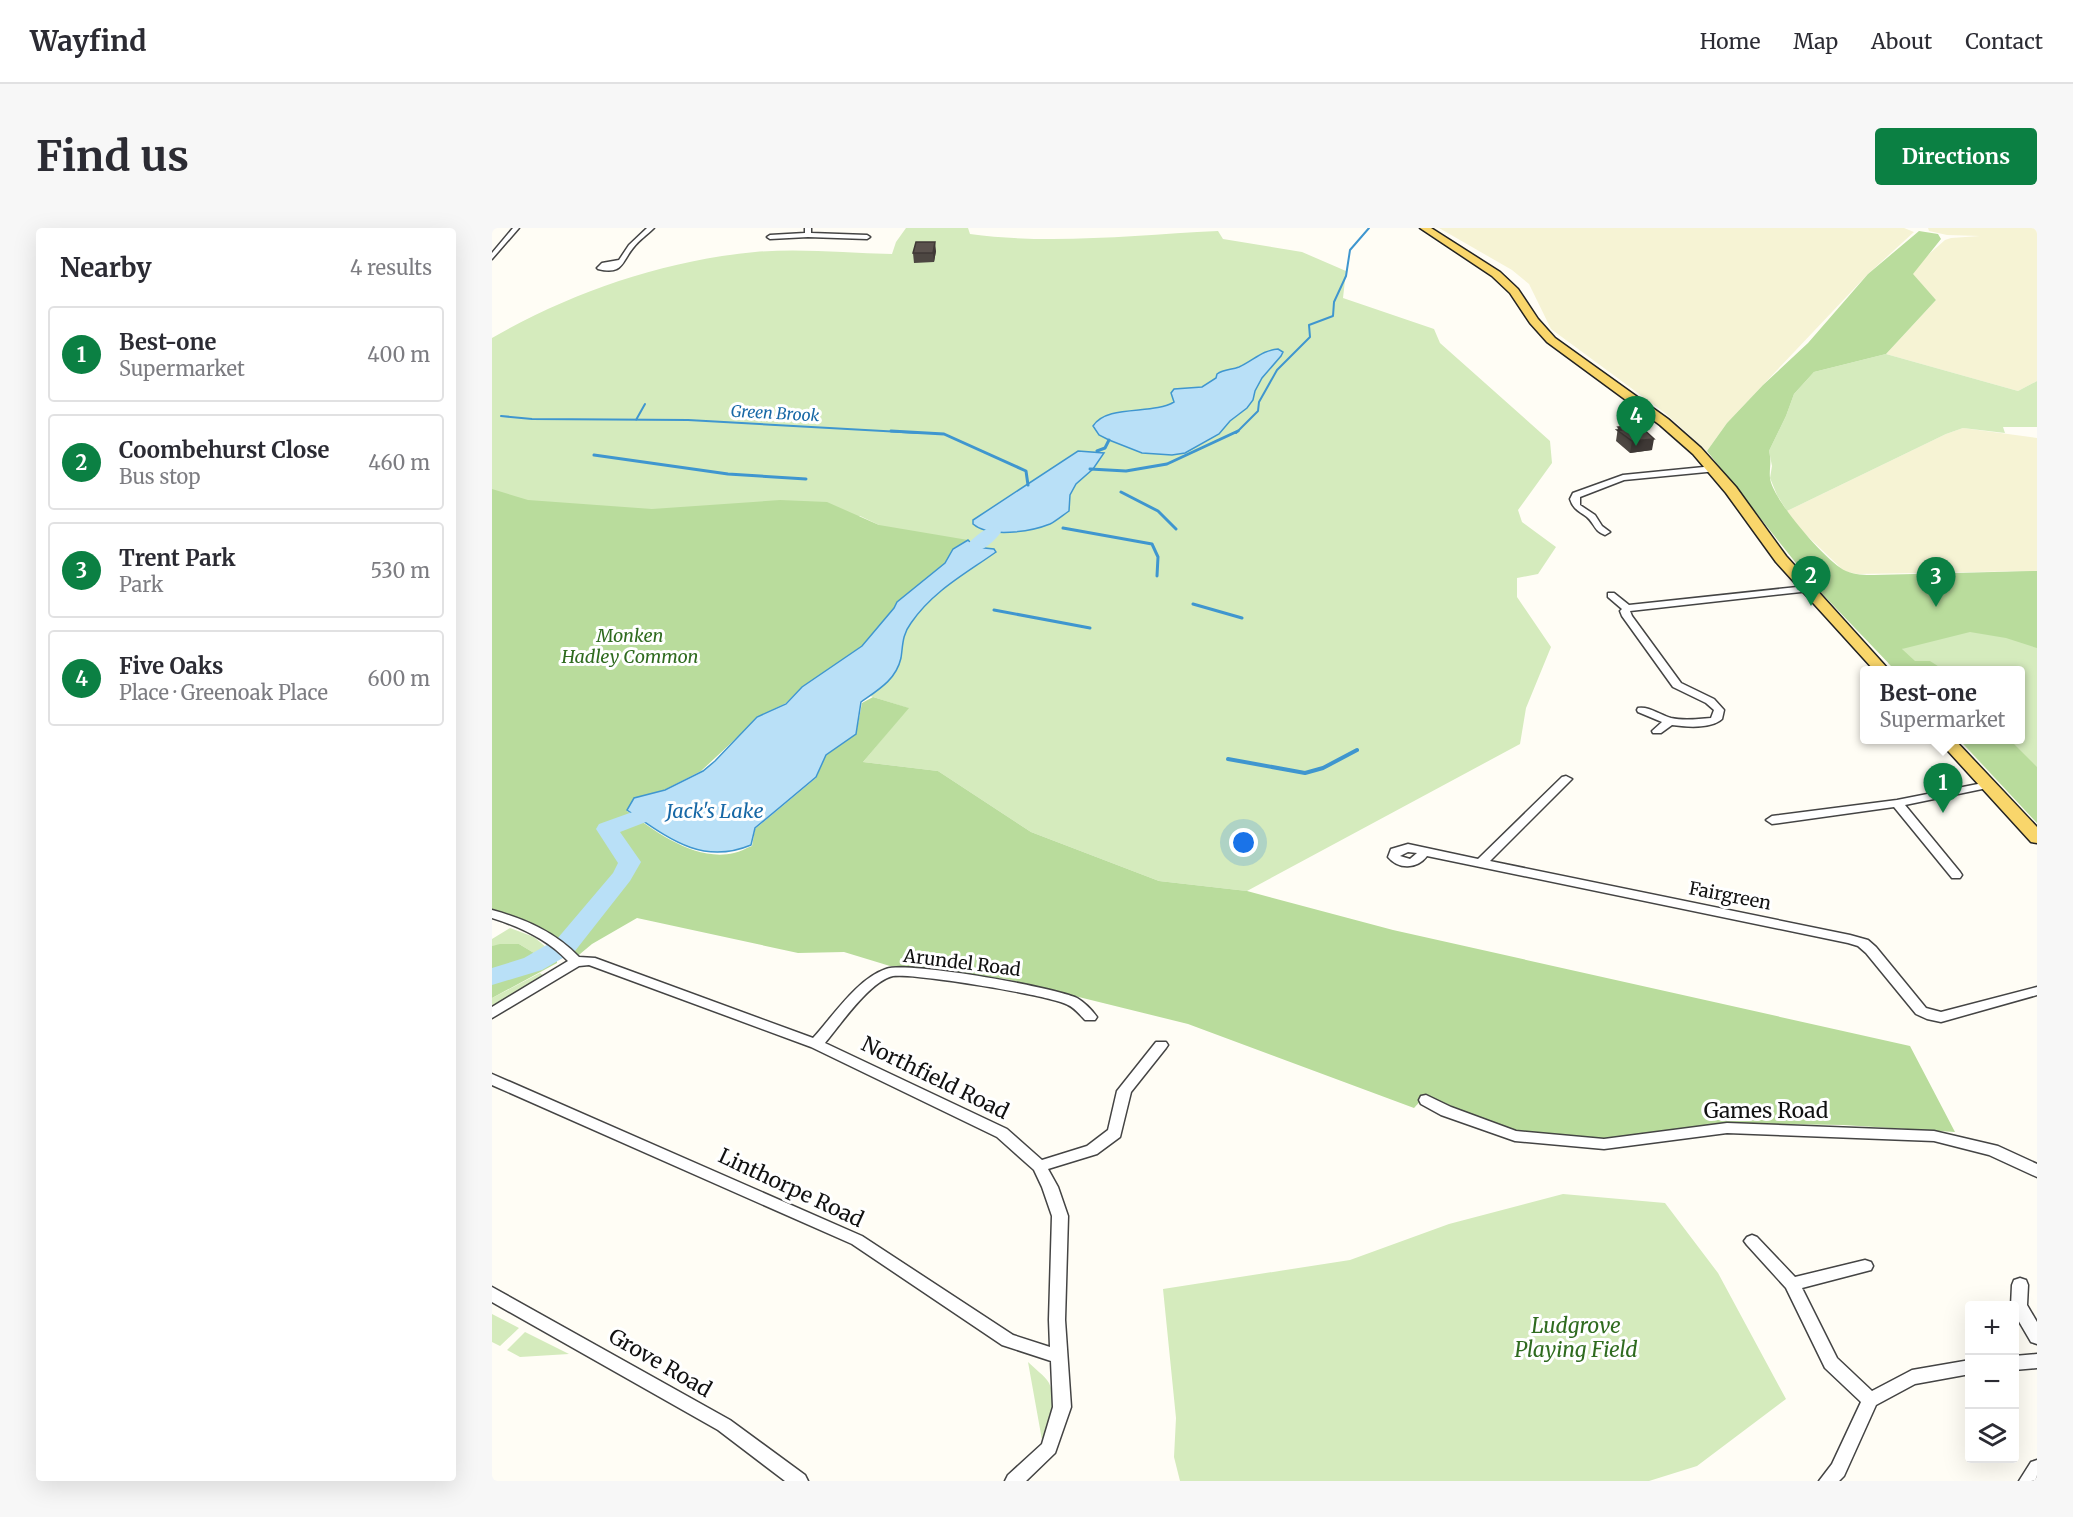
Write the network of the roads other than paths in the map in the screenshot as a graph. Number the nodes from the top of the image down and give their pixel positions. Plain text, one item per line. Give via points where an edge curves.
1 (516, 228) edge
2 (651, 228) edge
3 (1425, 228) edge
4 (808, 232) edge
5 (770, 237) dead end
6 (867, 237) dead end
7 (492, 256) edge
8 (623, 262) dead end
9 (1714, 469) junction
10 (1605, 532) dead end
11 (1807, 589) junction
12 (1611, 595) dead end
13 (1626, 608) junction
14 (1878, 666) edge
15 (1642, 710) dead end
16 (1669, 722) junction
17 (1657, 731) dead end
18 (1950, 744) edge
19 (1566, 779) dead end
20 (1988, 784) junction
21 (1897, 803) junction
22 (1772, 820) dead end
23 (2037, 838) edge
24 (1424, 851) dead end
25 (1481, 863) junction
26 (1956, 875) dead end
27 (492, 914) edge
28 (583, 962) junction
29 (2037, 991) edge
30 (492, 1013) edge
31 (1090, 1017) dead end
32 (816, 1044) junction
33 (1161, 1045) dead end
34 (492, 1078) edge
35 (1426, 1100) dead end
36 (1039, 1166) junction
37 (2037, 1171) edge
38 (1752, 1241) dead end
39 (1865, 1266) dead end
40 (1792, 1284) junction
41 (2020, 1285) dead end
42 (492, 1294) edge
43 (2037, 1337) edge
44 (1060, 1357) junction
45 (2037, 1361) edge
46 (2019, 1363) edge
47 (1965, 1368) edge
48 (1870, 1400) junction
49 (2037, 1468) edge
50 (799, 1481) edge
51 (1014, 1481) edge
52 (1828, 1481) edge
53 (2028, 1481) edge

1 - 7 street
2 - 8 street via 627,251
3 - 9 main road via 1496,274 1551,340 1664,422
4 - 5 street
4 - 6 street
9 - 10 street via 1620,475 1583,491 1574,500 1577,508 1590,515 1599,530
9 - 11 main road
11 - 13 street
11 - 14 main road
12 - 13 street
13 - 16 street via 1627,616 1677,685 1710,700 1719,710 1713,721
15 - 16 street
16 - 17 street
18 - 20 main road
19 - 25 street
20 - 21 street
20 - 23 main road
21 - 22 street
21 - 26 street
24 - 25 street, Fairgreen
25 - 29 street, Fairgreen via 1863,943 1921,1011 1932,1016 1941,1017
27 - 28 street via 542,932
28 - 30 street
28 - 32 street, Northfield Road
31 - 32 street, Arundel Road via 1074,1002 1042,992 922,973 890,972 868,982
32 - 36 street, Northfield Road via 1002,1133
33 - 36 street via 1124,1091 1114,1133 1092,1150
34 - 44 street, Linthorpe Road via 857,1240 1008,1340
35 - 37 street, Games Road via 1515,1136 1604,1144 1727,1128 1934,1136 1993,1150
36 - 44 street, Northfield Road via 1060,1216
38 - 40 street
39 - 40 street
40 - 48 street via 1831,1363
41 - 43 street via 2019,1306
42 - 50 street, Grove Road via 724,1425
44 - 51 street, Northfield Road via 1062,1407 1049,1448
45 - 46 street
47 - 48 street via 1912,1377
48 - 52 street via 1838,1470
49 - 53 street

